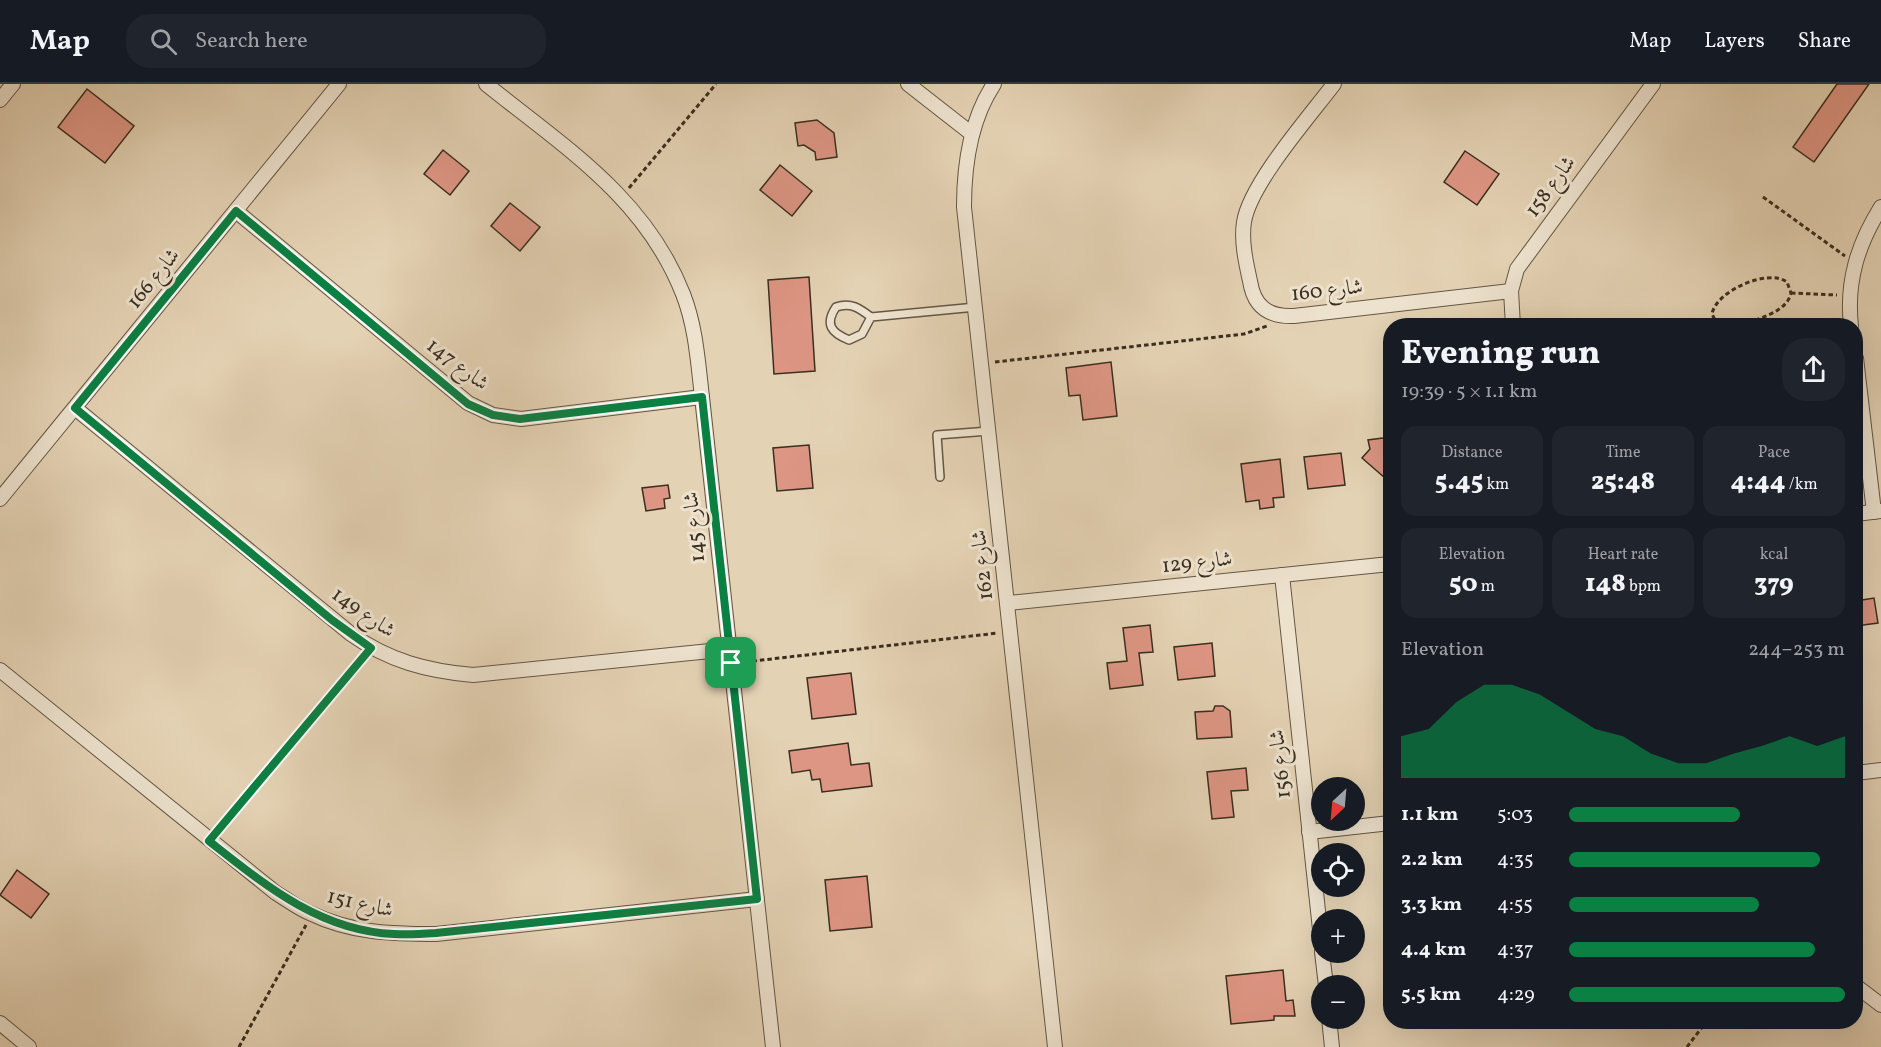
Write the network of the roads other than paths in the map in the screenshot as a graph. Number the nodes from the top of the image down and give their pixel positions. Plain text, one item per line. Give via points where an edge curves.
1 (13, 84) edge
2 (339, 84) edge
3 (486, 84) edge
4 (908, 84) edge
5 (994, 84) edge
6 (1334, 84) edge
7 (1653, 84) edge
8 (0, 100) edge
9 (972, 134) junction
10 (1881, 207) edge
11 (236, 211) junction
12 (1510, 291) junction
13 (975, 308) junction
14 (871, 317) junction
15 (1512, 318) edge
16 (1851, 318) edge
17 (702, 397) junction
18 (1863, 407) edge
19 (75, 408) junction
20 (989, 431) junction
21 (940, 477) dead end
22 (0, 499) edge
23 (1878, 511) edge
24 (1863, 513) edge
25 (1383, 565) edge
26 (1282, 576) junction
27 (1009, 603) junction
28 (730, 649) junction
29 (0, 670) edge
30 (1881, 770) edge
31 (1863, 772) edge
32 (1383, 824) edge
33 (1309, 831) junction
34 (757, 899) junction
35 (1318, 909) edge
36 (1863, 991) edge
37 (1881, 1005) edge
38 (0, 1023) edge
39 (1330, 1029) edge
40 (13, 1042) edge
41 (29, 1047) edge
42 (773, 1047) edge
43 (1056, 1047) edge
44 (1332, 1047) edge

1 - 8 street
2 - 11 street, شارع 166
3 - 17 street, شارع 145 via 622,196 647,226 684,296 694,334
4 - 9 street
5 - 9 street, شارع 162
6 - 12 street, شارع 160 via 1261,183 1246,210 1244,241 1253,298 1263,310 1278,317
7 - 12 street, شارع 158 via 1517,269
9 - 13 street, شارع 162 via 964,207
10 - 16 street via 1865,232 1854,263
11 - 17 street, شارع 147 via 468,404 493,415 520,419
11 - 19 street, شارع 166
12 - 15 street, شارع 158
13 - 14 lane
13 - 20 street, شارع 162
14 - 14 lane via 862,334 849,340 830,326 836,307 845,304 856,306
17 - 28 street, شارع 145
18 - 23 street
19 - 22 street, شارع 166
19 - 28 street, شارع 149 via 332,620 371,648 403,663 473,675
20 - 21 lane via 937,435
20 - 27 street, شارع 162
23 - 24 street
25 - 26 street, شارع 129
26 - 27 street, شارع 129
26 - 33 street, شارع 156
27 - 43 street, شارع 162
28 - 34 street, شارع 145
29 - 34 street, شارع 151 via 276,892 312,914 362,930 436,933
30 - 31 street
32 - 33 street
33 - 35 street, شارع 156
34 - 42 street, شارع 145
36 - 37 street
38 - 40 street
39 - 44 street
40 - 41 street

